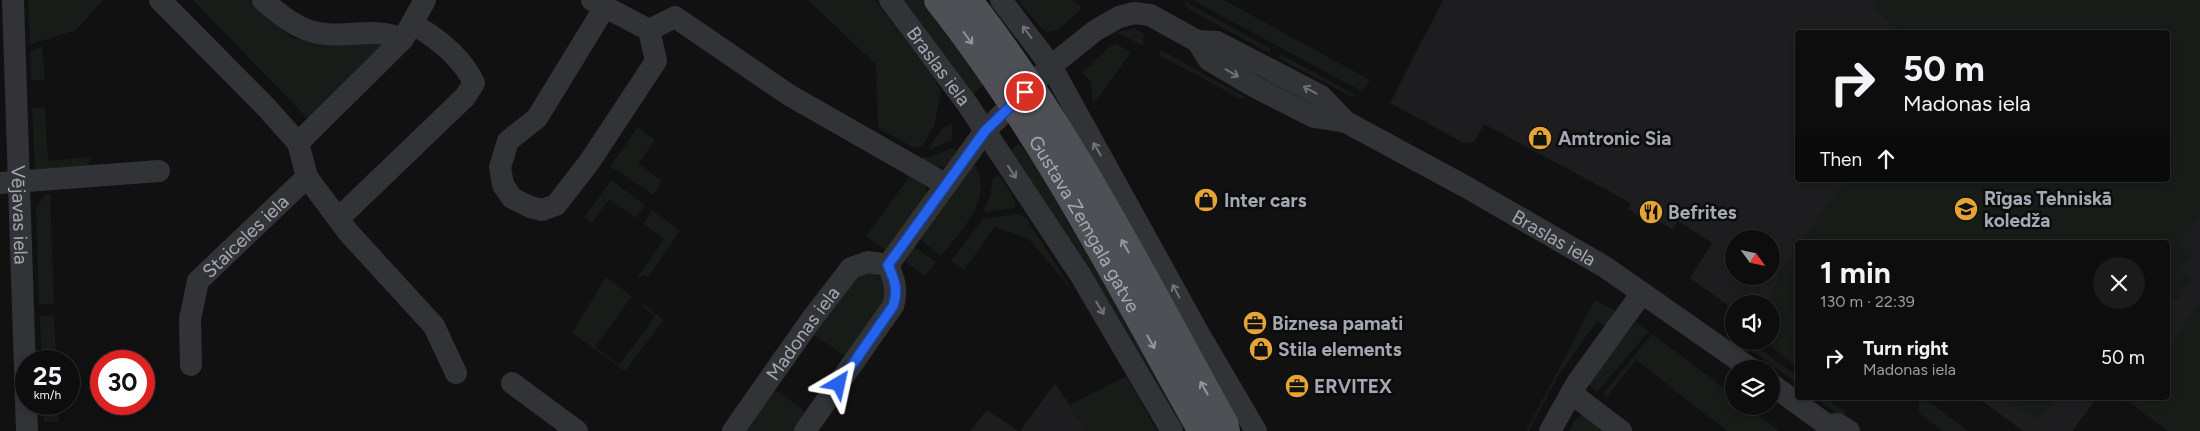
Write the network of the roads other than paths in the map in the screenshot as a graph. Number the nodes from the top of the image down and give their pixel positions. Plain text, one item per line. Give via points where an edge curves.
1 (13, 0) edge
2 (160, 0) edge
3 (263, 0) edge
4 (425, 0) edge
5 (890, 0) edge
6 (938, 0) edge
7 (968, 0) edge
8 (1001, 0) edge
9 (598, 3) edge
10 (649, 30) junction
11 (408, 32) junction
12 (7, 61) edge
13 (1051, 66) junction
14 (985, 131) junction
15 (298, 143) junction
16 (159, 171) dead end
17 (307, 177) junction
18 (9, 182) edge
19 (945, 184) junction
20 (339, 218) junction
21 (888, 265) junction
22 (1642, 293) junction
23 (1738, 360) edge
24 (191, 365) dead end
25 (456, 373) dead end
26 (512, 383) dead end
27 (1780, 391) edge
28 (1571, 392) junction
29 (1826, 429) edge
30 (27, 431) edge
31 (577, 431) edge
32 (733, 431) edge
33 (805, 431) edge
34 (1172, 431) edge
35 (1202, 431) edge
36 (1226, 431) edge
37 (1256, 431) edge
38 (1550, 431) edge
39 (1621, 431) edge
40 (1848, 431) edge

1 - 12 street, Vējavas iela
2 - 15 street
3 - 11 street via 300,26 319,34
4 - 11 street
5 - 14 street, Braslas iela
6 -> 35 main road, Gustava Zemgala gatve, bridge via 1034,135
36 -> 7 main road, Gustava Zemgala gatve, bridge via 1069,145
13 -> 8 street
9 - 10 street
9 - 10 street via 537,118 508,141 500,167 503,185 512,198 530,208 542,210 556,205 590,160 656,61
10 - 19 street via 674,17 789,94
11 - 15 street
11 - 20 street via 428,32 466,66 474,83 465,97
12 - 18 street, Vējavas iela
13 - 14 street, Braslas iela
13 - 22 street, Braslas iela via 1096,30 1119,18 1134,14 1157,18 1198,40 1217,42 1321,96 1346,122 1502,208 1604,267
37 -> 13 street
14 - 19 street
14 -> 34 street, Gustava Zemgala gatve via 1081,276
15 - 17 street
16 - 18 street
17 - 20 street
17 - 24 street, Staiceles iela via 198,281 190,320
18 - 30 street, Vējavas iela
19 - 21 street
20 - 25 street via 434,326
21 - 32 street, Madonas iela via 868,262 852,268
21 - 33 street via 896,286 893,306
22 - 23 street, Braslas iela
22 - 28 street
26 - 31 street
27 - 29 street
28 - 38 street
28 - 39 street
29 - 40 street via 1838,424

